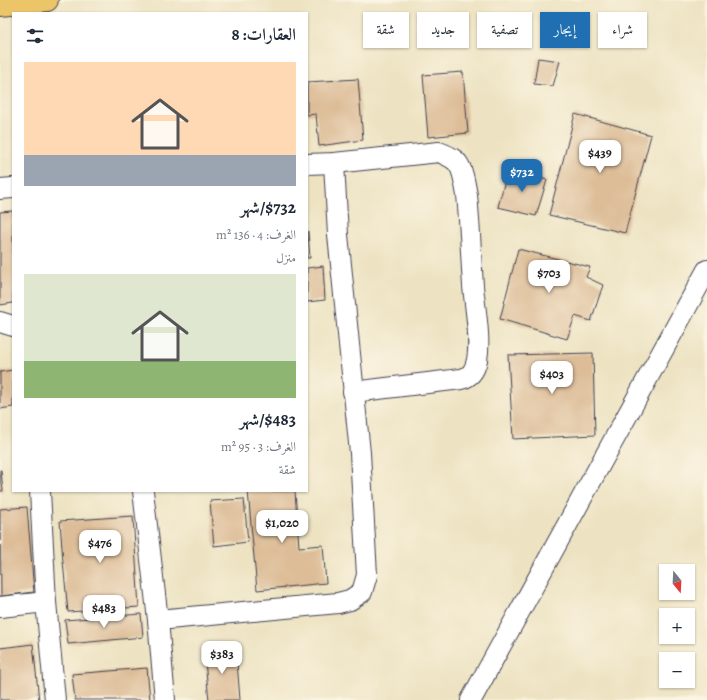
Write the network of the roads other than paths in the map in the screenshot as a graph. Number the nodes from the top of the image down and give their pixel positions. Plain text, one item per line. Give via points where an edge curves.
1 (47, 0) edge
2 (0, 5) edge
3 (334, 163) junction
4 (308, 164) edge
5 (12, 188) edge
6 (0, 189) edge
7 (707, 270) edge
8 (0, 322) edge
9 (12, 326) edge
10 (353, 392) junction
11 (40, 492) edge
12 (143, 492) edge
13 (46, 602) junction
14 (0, 607) edge
15 (158, 620) junction
16 (55, 700) edge
17 (165, 700) edge
18 (471, 700) edge

1 - 2 highway
3 - 4 street
3 - 10 street
3 - 10 street via 439,152 459,165 469,211 478,336 477,360 472,373 461,379
5 - 6 street
7 - 18 street
8 - 9 street
10 - 15 street via 365,538 366,574 362,592 350,600 338,603
11 - 13 street
12 - 15 street
13 - 14 street
13 - 16 street
15 - 17 street

